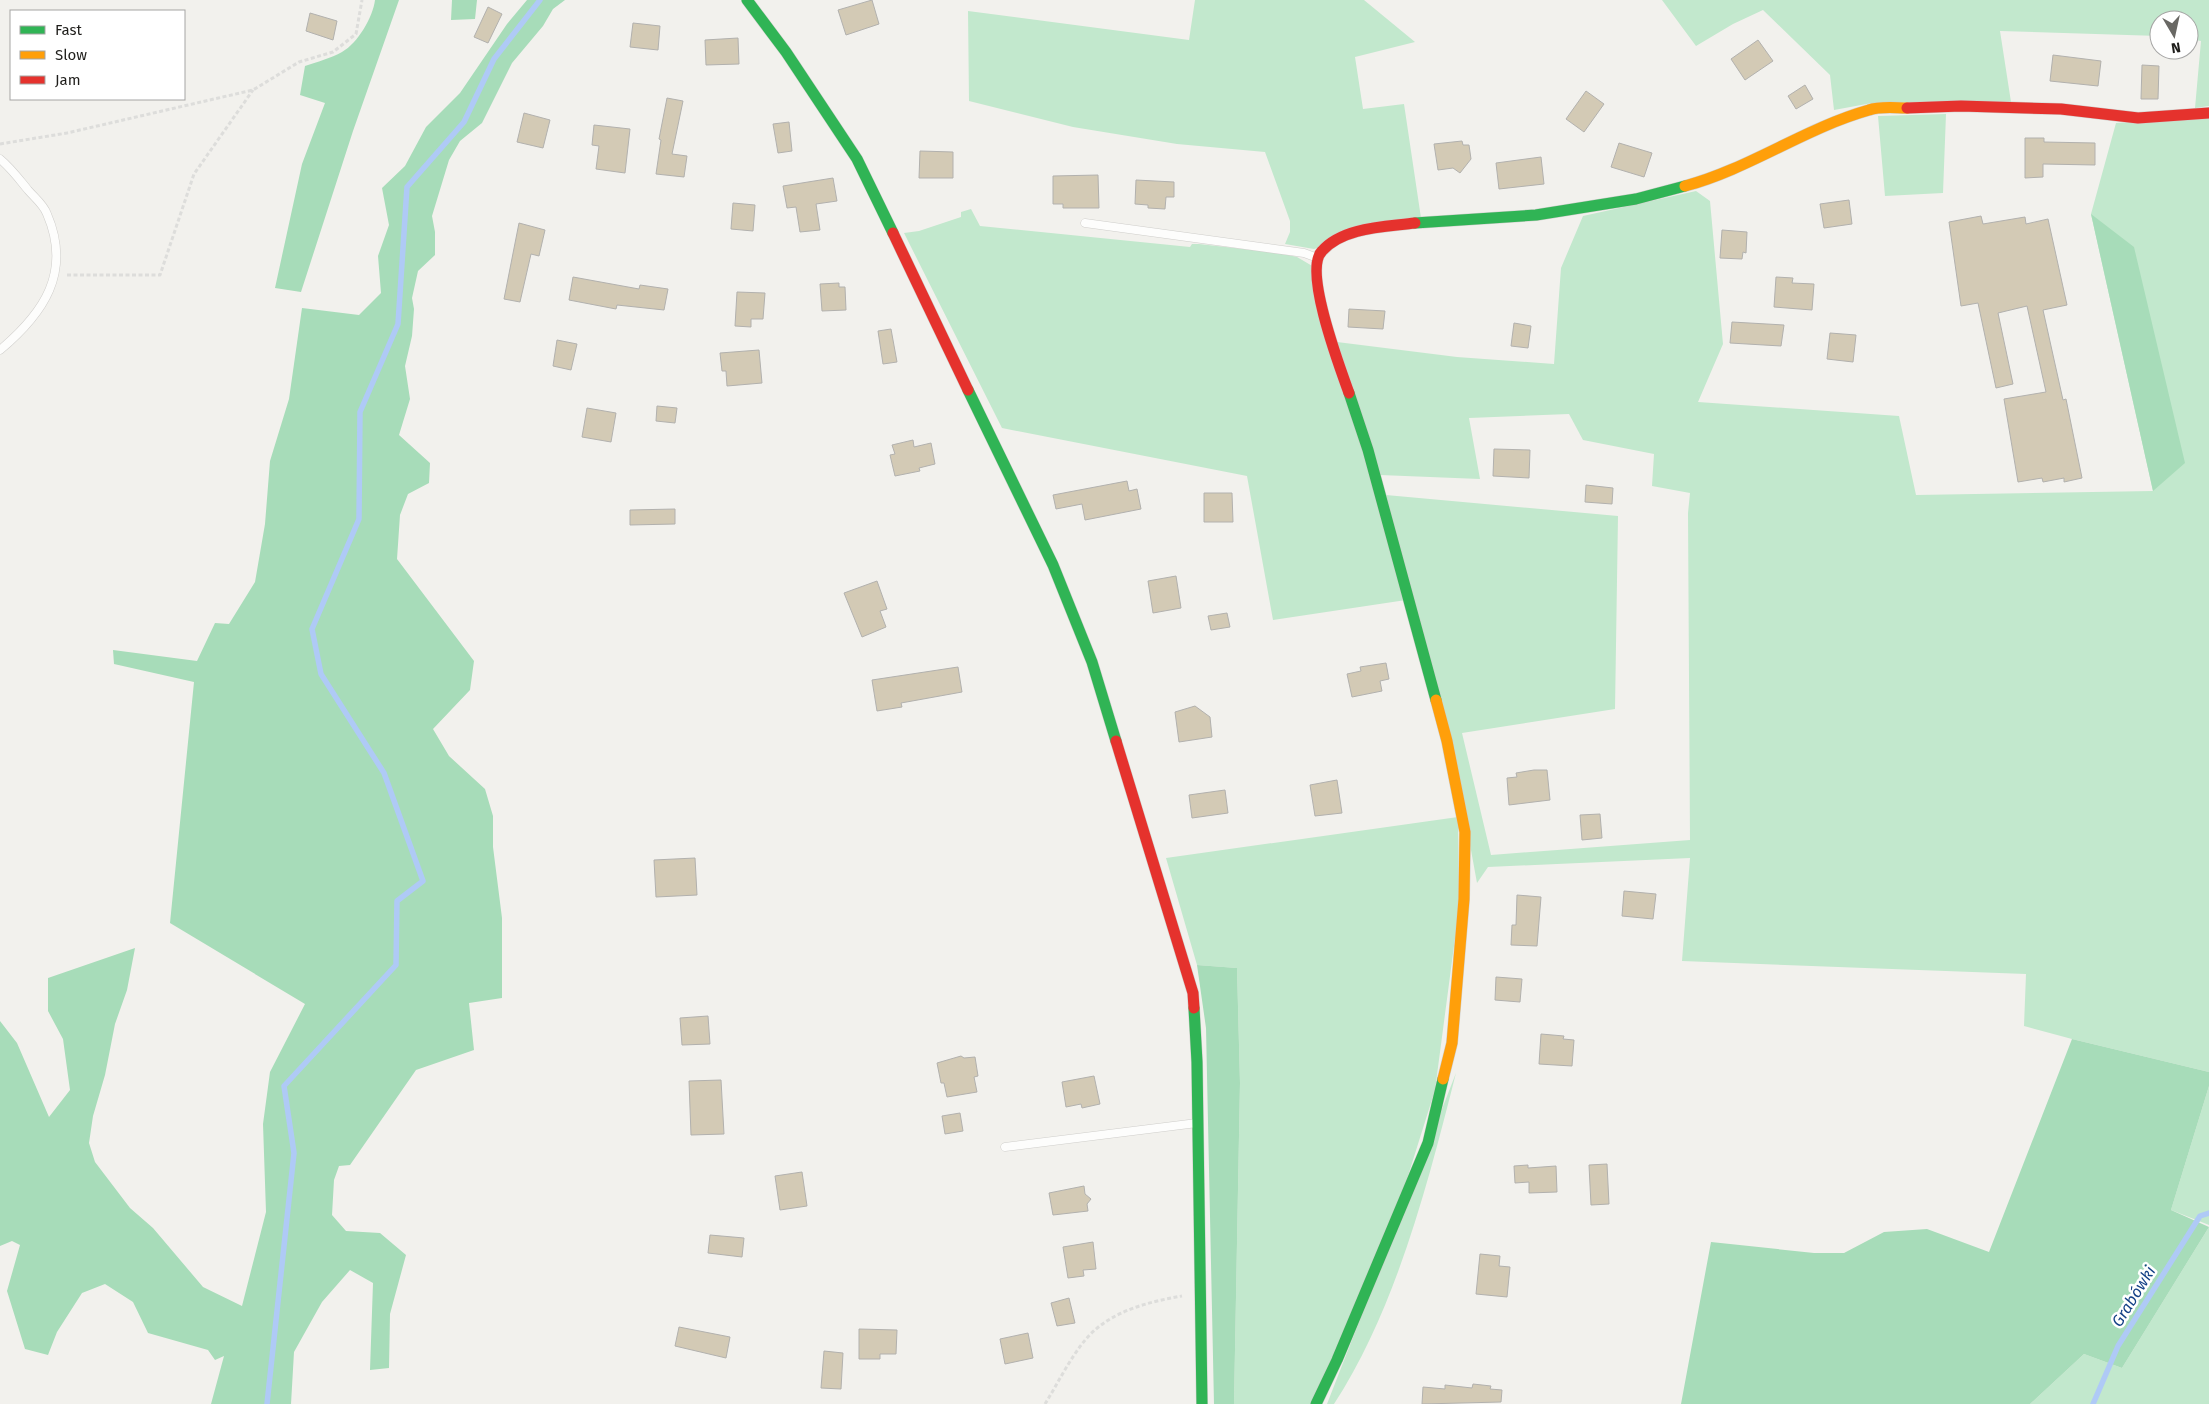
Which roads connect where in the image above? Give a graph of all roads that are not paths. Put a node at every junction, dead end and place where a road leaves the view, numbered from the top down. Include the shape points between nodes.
1 (747, 0) edge
2 (2209, 113) edge
3 (0, 159) edge
4 (1084, 223) dead end
5 (1317, 258) junction
6 (0, 350) edge
7 (1198, 1123) junction
8 (1005, 1147) dead end
9 (1202, 1404) edge
10 (1316, 1404) edge

1 - 7 street via 857,159 1053,565 1083,635 1193,993
2 - 5 street via 2138,118 2061,109 1961,106 1870,109 1704,181 1636,199 1536,216 1432,221 1349,233 1327,245
3 - 6 lane via 47,212 58,252 56,276 44,300 16,337
4 - 5 lane via 1304,253
5 - 10 street via 1317,289 1368,450 1410,600 1447,741 1465,832 1464,899 1452,1043 1428,1143
7 - 8 lane
7 - 9 street

